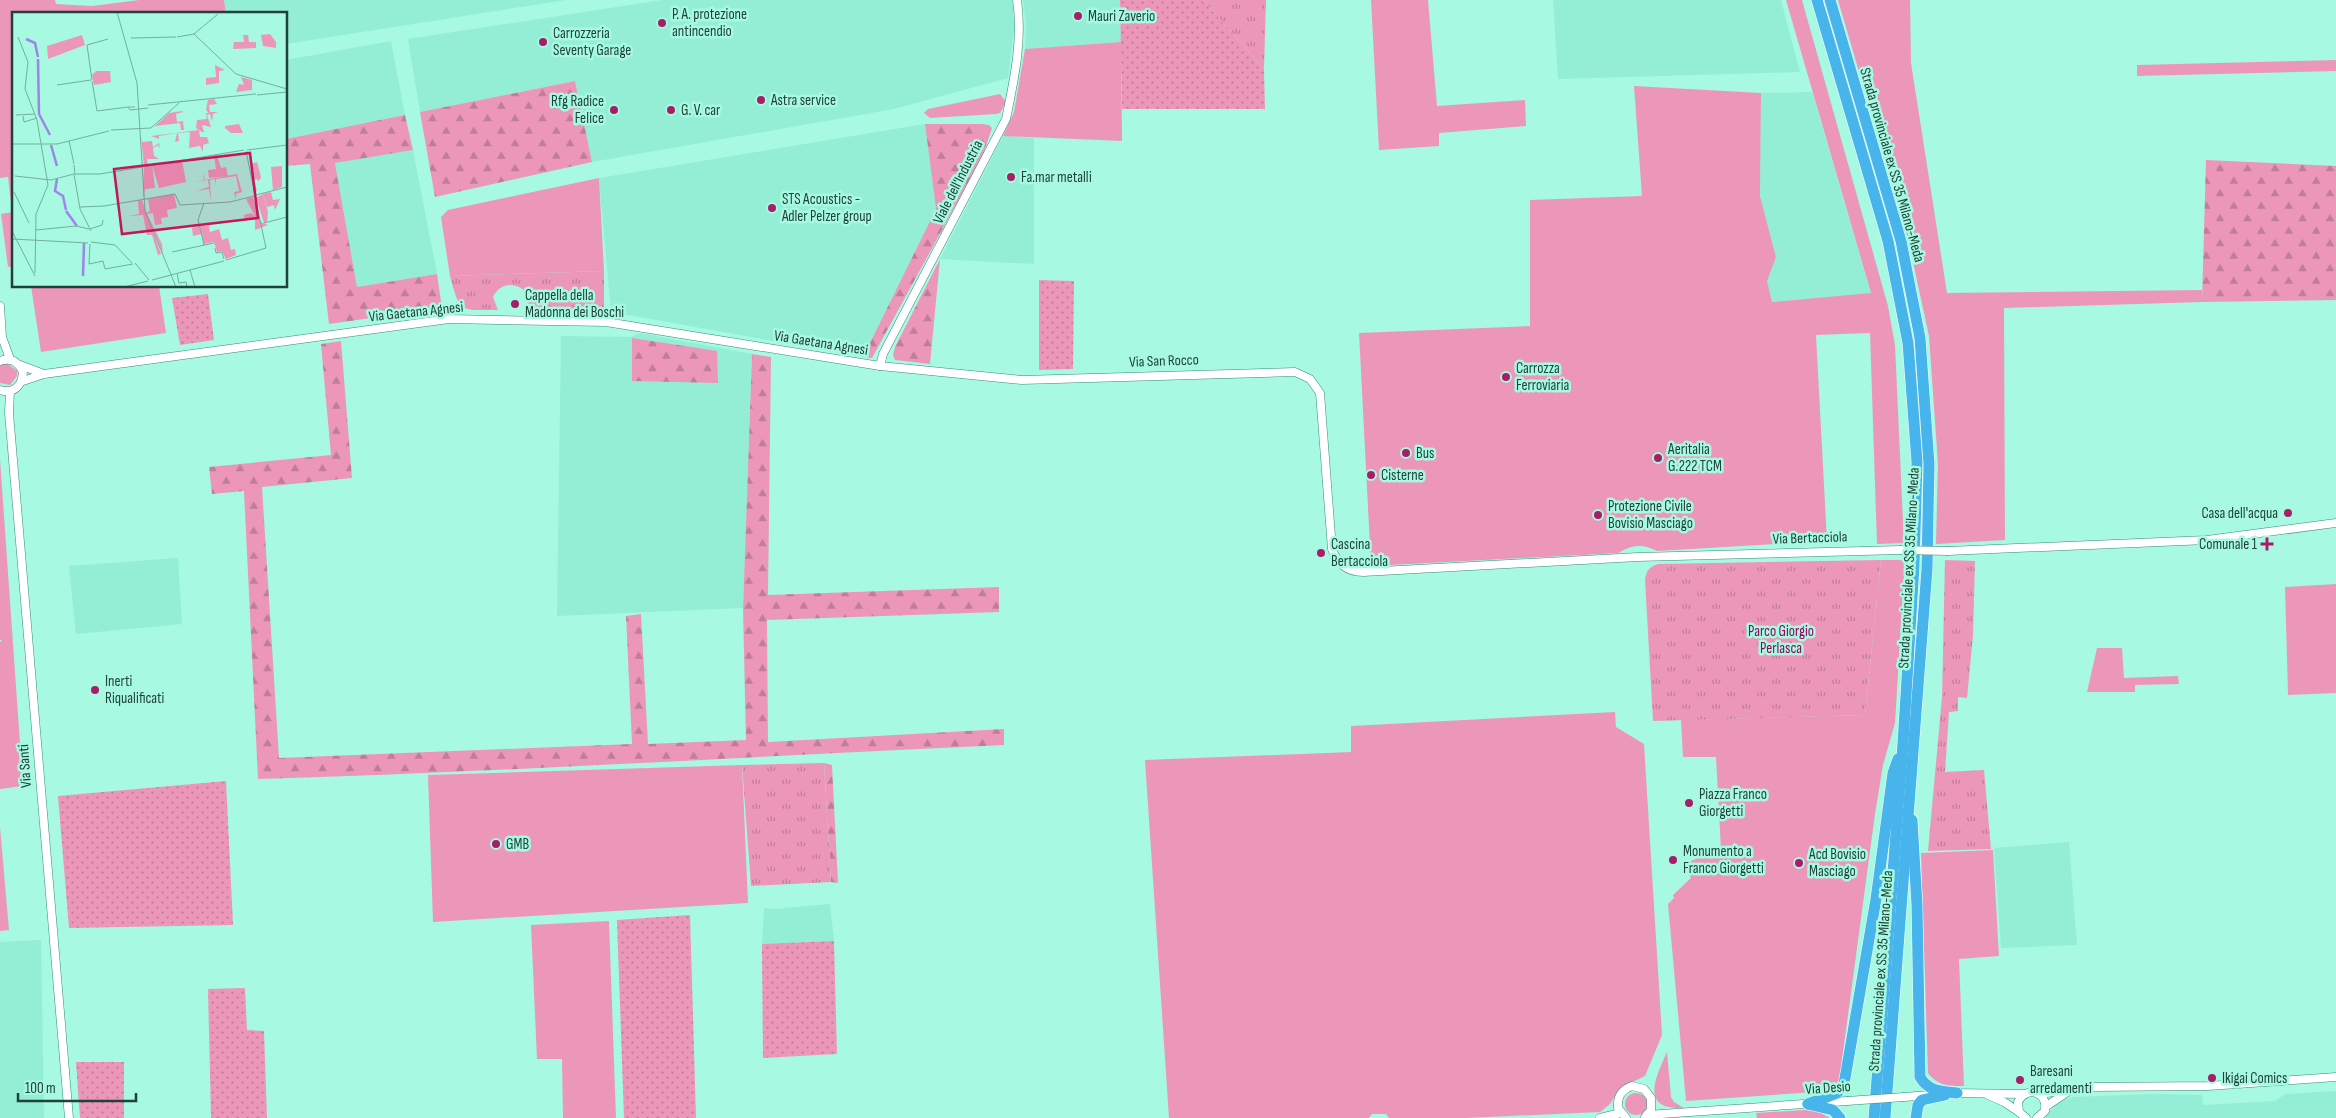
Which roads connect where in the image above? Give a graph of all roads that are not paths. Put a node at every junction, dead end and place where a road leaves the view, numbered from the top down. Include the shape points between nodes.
1 (1017, 0) edge
2 (1817, 0) edge
3 (1830, 0) edge
4 (0, 306) edge
5 (2, 337) junction
6 (0, 347) edge
7 (10, 359) junction
8 (0, 361) edge
9 (20, 365) junction
10 (880, 366) junction
11 (44, 374) junction
12 (23, 381) junction
13 (4, 391) edge
14 (1330, 512) joint
15 (2336, 523) edge
16 (1903, 743) junction
17 (1909, 804) junction
18 (2336, 1077) edge
19 (2070, 1090) junction
20 (1956, 1093) junction
21 (2023, 1094) junction
22 (2039, 1094) junction
23 (1986, 1095) junction
24 (1618, 1103) junction
25 (1652, 1104) junction
26 (1808, 1104) junction
27 (2045, 1107) junction
28 (2019, 1112) junction
29 (1673, 1113) junction
30 (1623, 1116) edge
31 (1646, 1116) edge
32 (69, 1118) edge
33 (1600, 1118) edge
34 (1840, 1118) edge
35 (1874, 1118) edge
36 (1885, 1118) edge
37 (1916, 1118) edge
38 (2026, 1118) edge
39 (2037, 1118) edge

1 - 10 street, Viale dell'Industria via 1021,24 1006,119 883,354
2 - 16 highway, Strada provinciale ex SS 35 Milano-Meda via 1888,241 1908,343 1917,462
3 - 17 highway, Strada provinciale ex SS 35 Milano-Meda via 1900,241 1920,338 1929,464 1927,559
4 - 5 street
5 - 6 street
5 - 7 street
7 - 8 street
7 - 9 street, Via Gaetana Agnesi
9 - 11 street, Via Gaetana Agnesi
9 - 12 street
10 - 11 street, Via Gaetana Agnesi via 606,322 449,319
10 - 14 street, Via San Rocco via 1022,380 1280,371 1304,374 1316,384 1321,396
11 - 12 street, Via Gaetana Agnesi
12 - 13 street, Via Gaetana Agnesi via 18,388
13 - 32 street, Via Santi via 9,413
14 - 15 street, Via Bertacciola, bridge via 1335,556 1346,568 1360,572 1638,557 1948,551 2207,540
16 - 26 highway via 1893,773 1876,899 1844,1084 1837,1093
16 - 35 highway, Strada provinciale ex SS 35 Milano-Meda
17 - 20 highway via 1914,827 1920,1077 1932,1090
17 - 36 highway, Strada provinciale ex SS 35 Milano-Meda
18 - 19 street via 2224,1086
19 - 22 street
19 - 27 street
20 - 23 street, Via Desio
20 - 26 street, Via Desio, bridge
20 - 37 highway via 1922,1100
21 - 22 street, Via Desio
21 - 23 street, Via Desio
21 - 28 street via 2018,1102
22 - 27 street
23 - 28 street, Via Desio
24 - 25 street via 1626,1088 1638,1086 1649,1093
24 - 30 street
24 - 33 street
25 - 29 street, Via Desio
25 - 31 street
26 - 29 street, Via Desio
26 - 34 highway via 1833,1110
27 - 39 street
28 - 38 street, Via Desio
29 - 31 street, Via Desio
30 - 33 street

